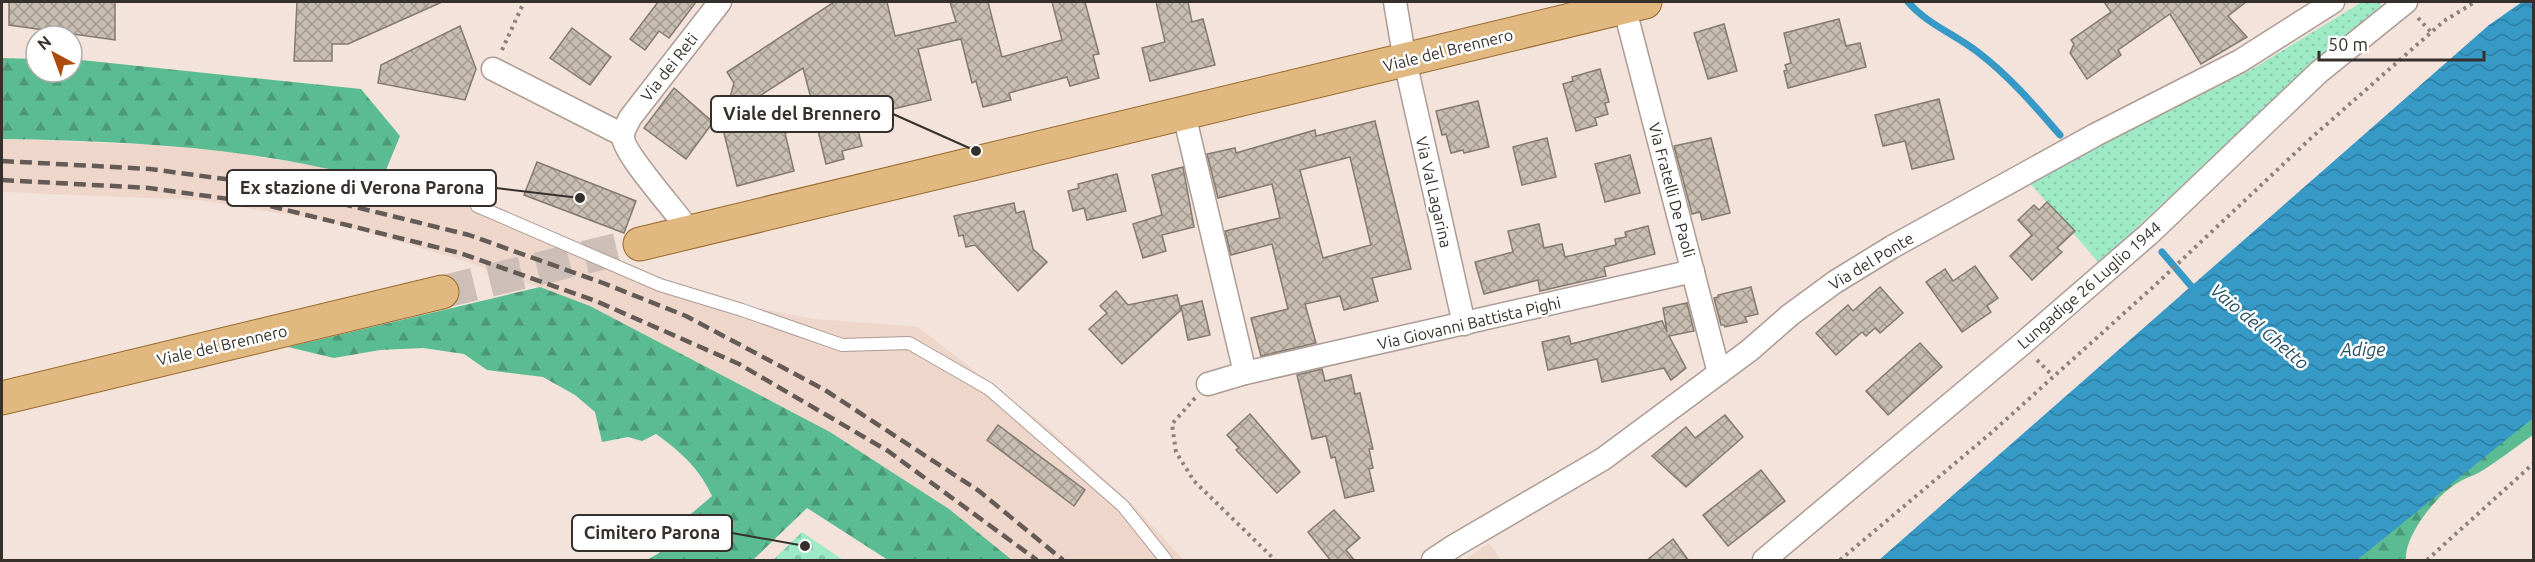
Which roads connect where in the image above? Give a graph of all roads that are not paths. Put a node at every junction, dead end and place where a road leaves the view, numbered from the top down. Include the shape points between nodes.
1 (720, 2) edge
2 (1395, 2) edge
3 (2333, 2) edge
4 (2406, 2) edge
5 (1635, 4) edge
6 (1405, 61) junction
7 (493, 69) road end
8 (1184, 114) junction
9 (622, 135) junction
10 (477, 206) dead end
11 (690, 232) junction
12 (640, 244) tunnel mouth
13 (1693, 271) junction
14 (442, 292) tunnel mouth
15 (1464, 324) junction
16 (1245, 373) junction
17 (1719, 373) junction
18 (1208, 384) road end
19 (2, 398) edge
20 (1166, 561) edge
21 (1433, 561) edge
22 (1764, 561) edge

1 - 9 street, Via dei Reti via 630,118
2 - 6 street, Via Val Lagarina
3 - 17 street, Via del Ponte via 2240,61 2095,135 1892,247 1835,282
4 - 22 street, Lungadige 26 Luglio 1944 via 2319,72 2148,234
5 - 6 main road, Viale del Brennero
5 - 13 street, Via Fratelli De Paoli
6 - 8 main road, Viale del Brennero
6 - 15 street, Via Val Lagarina
7 - 9 street
8 - 11 main road, Viale del Brennero
8 - 16 street
9 - 11 street via 628,152
10 - 20 lane via 660,285 842,345 909,343 989,389 1124,506
11 - 12 main road, Viale del Brennero
13 - 15 street, Via Giovanni Battista Pighi
13 - 17 street, Via Fratelli De Paoli
14 - 19 main road, Viale del Brennero
15 - 16 street, Via Giovanni Battista Pighi
16 - 18 street, Via Giovanni Battista Pighi
17 - 21 street, Via del Ponte via 1603,459

